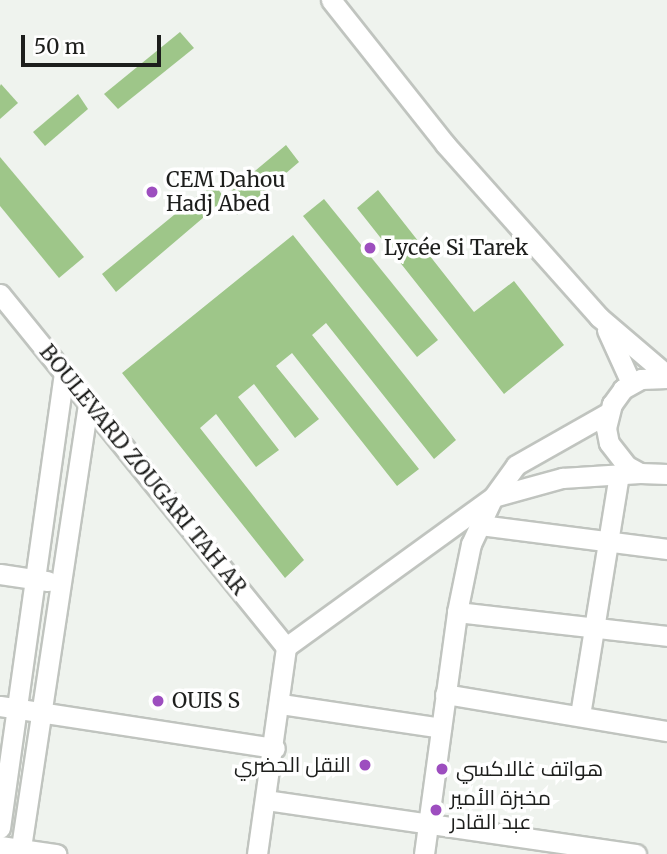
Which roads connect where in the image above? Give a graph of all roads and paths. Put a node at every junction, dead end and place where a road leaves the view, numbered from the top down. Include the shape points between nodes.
1 (331, 0) edge
2 (0, 294) edge
3 (599, 317) junction
4 (64, 373) junction
5 (667, 376) edge
6 (631, 383) junction
7 (88, 403) junction
8 (608, 413) junction
9 (640, 473) junction
10 (667, 474) edge
11 (619, 475) junction
12 (493, 497) junction
13 (480, 525) junction
14 (608, 540) junction
15 (667, 549) edge
16 (0, 574) edge
17 (35, 579) junction
18 (60, 583) junction
19 (457, 612) junction
20 (594, 625) junction
21 (667, 636) edge
22 (286, 647) junction
23 (445, 694) junction
24 (281, 704) junction
25 (8, 708) edge
26 (40, 713) junction
27 (580, 715) junction
28 (441, 728) junction
29 (667, 731) edge
30 (275, 748) junction
31 (266, 800) junction
32 (428, 824) junction
33 (0, 828) edge
34 (0, 846) edge
35 (21, 851) edge
36 (56, 854) edge
37 (257, 854) edge
38 (424, 854) edge
39 (636, 854) edge

1 - 3 street via 445,144
2 - 4 street, BOULEVARD ZOUGARI TAH AR
3 - 5 street
3 - 6 street
4 - 7 street, BOULEVARD ZOUGARI TAH AR
4 - 17 street
5 - 6 street
6 - 8 street
7 - 18 street
7 - 22 street, BOULEVARD ZOUGARI TAH AR
8 - 9 street via 609,443 627,466
8 - 12 street via 531,452
9 - 10 street
9 - 11 street
11 - 12 street via 562,478
11 - 14 street
12 - 13 street
12 - 22 street
13 - 14 street
13 - 19 street
14 - 15 street
14 - 20 street
16 - 17 street
17 - 18 street
17 - 25 street
18 - 26 street
19 - 20 street
19 - 23 street
20 - 21 street
20 - 27 street
22 - 24 street
23 - 27 street
23 - 28 street
24 - 28 street
24 - 30 street
25 - 26 street
25 - 33 street
26 - 30 street
26 - 35 street
27 - 29 street
28 - 32 street
30 - 31 street
31 - 32 street
31 - 37 street
32 - 38 street
32 - 39 street
34 - 35 street
35 - 36 street

